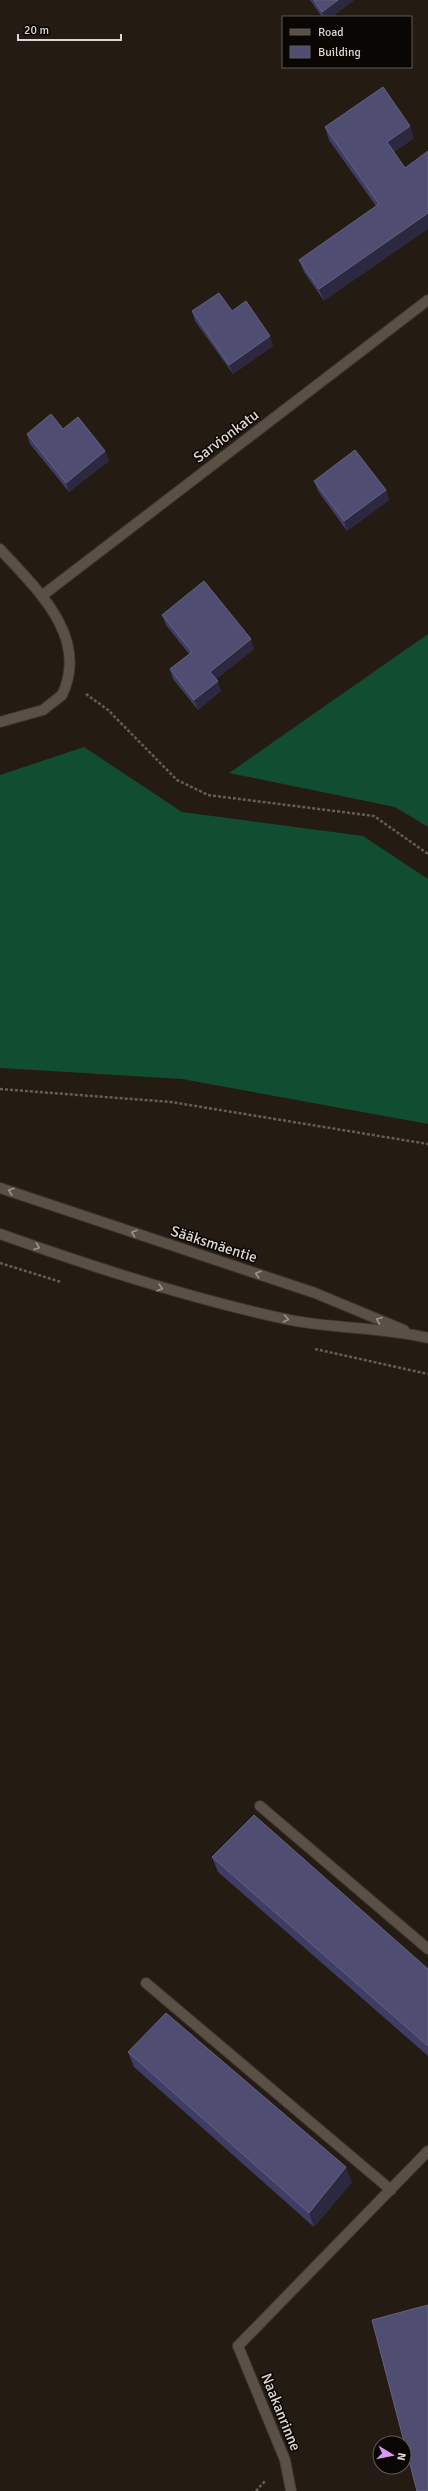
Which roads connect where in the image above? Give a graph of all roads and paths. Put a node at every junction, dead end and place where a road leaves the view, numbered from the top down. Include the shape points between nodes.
1 (428, 300) edge
2 (0, 549) edge
3 (42, 595) junction
4 (69, 681) junction
5 (0, 722) edge
6 (428, 854) edge
7 (0, 1089) edge
8 (428, 1144) edge
9 (0, 1188) edge
10 (0, 1234) edge
11 (415, 1335) junction
12 (428, 1338) edge
13 (260, 1806) dead end
14 (428, 1949) edge
15 (146, 1983) dead end
16 (428, 2151) edge
17 (391, 2190) junction
18 (291, 2491) edge

1 - 3 main road, Sarvionkatu
2 - 3 main road
3 - 4 main road via 63,628 71,654
4 - 5 main road via 62,695 43,710
4 - 6 path via 108,710 177,780 208,795 374,816
7 - 8 path via 171,1102
11 -> 9 main road, Sääksmäentie via 315,1293
10 -> 11 main road, Sääksmäentie via 93,1268 191,1297 292,1320
11 - 12 main road, Sääksmäentie
13 - 14 main road
15 - 17 main road
16 - 17 main road
17 - 18 main road, Naakanrinne via 238,2346 285,2460

